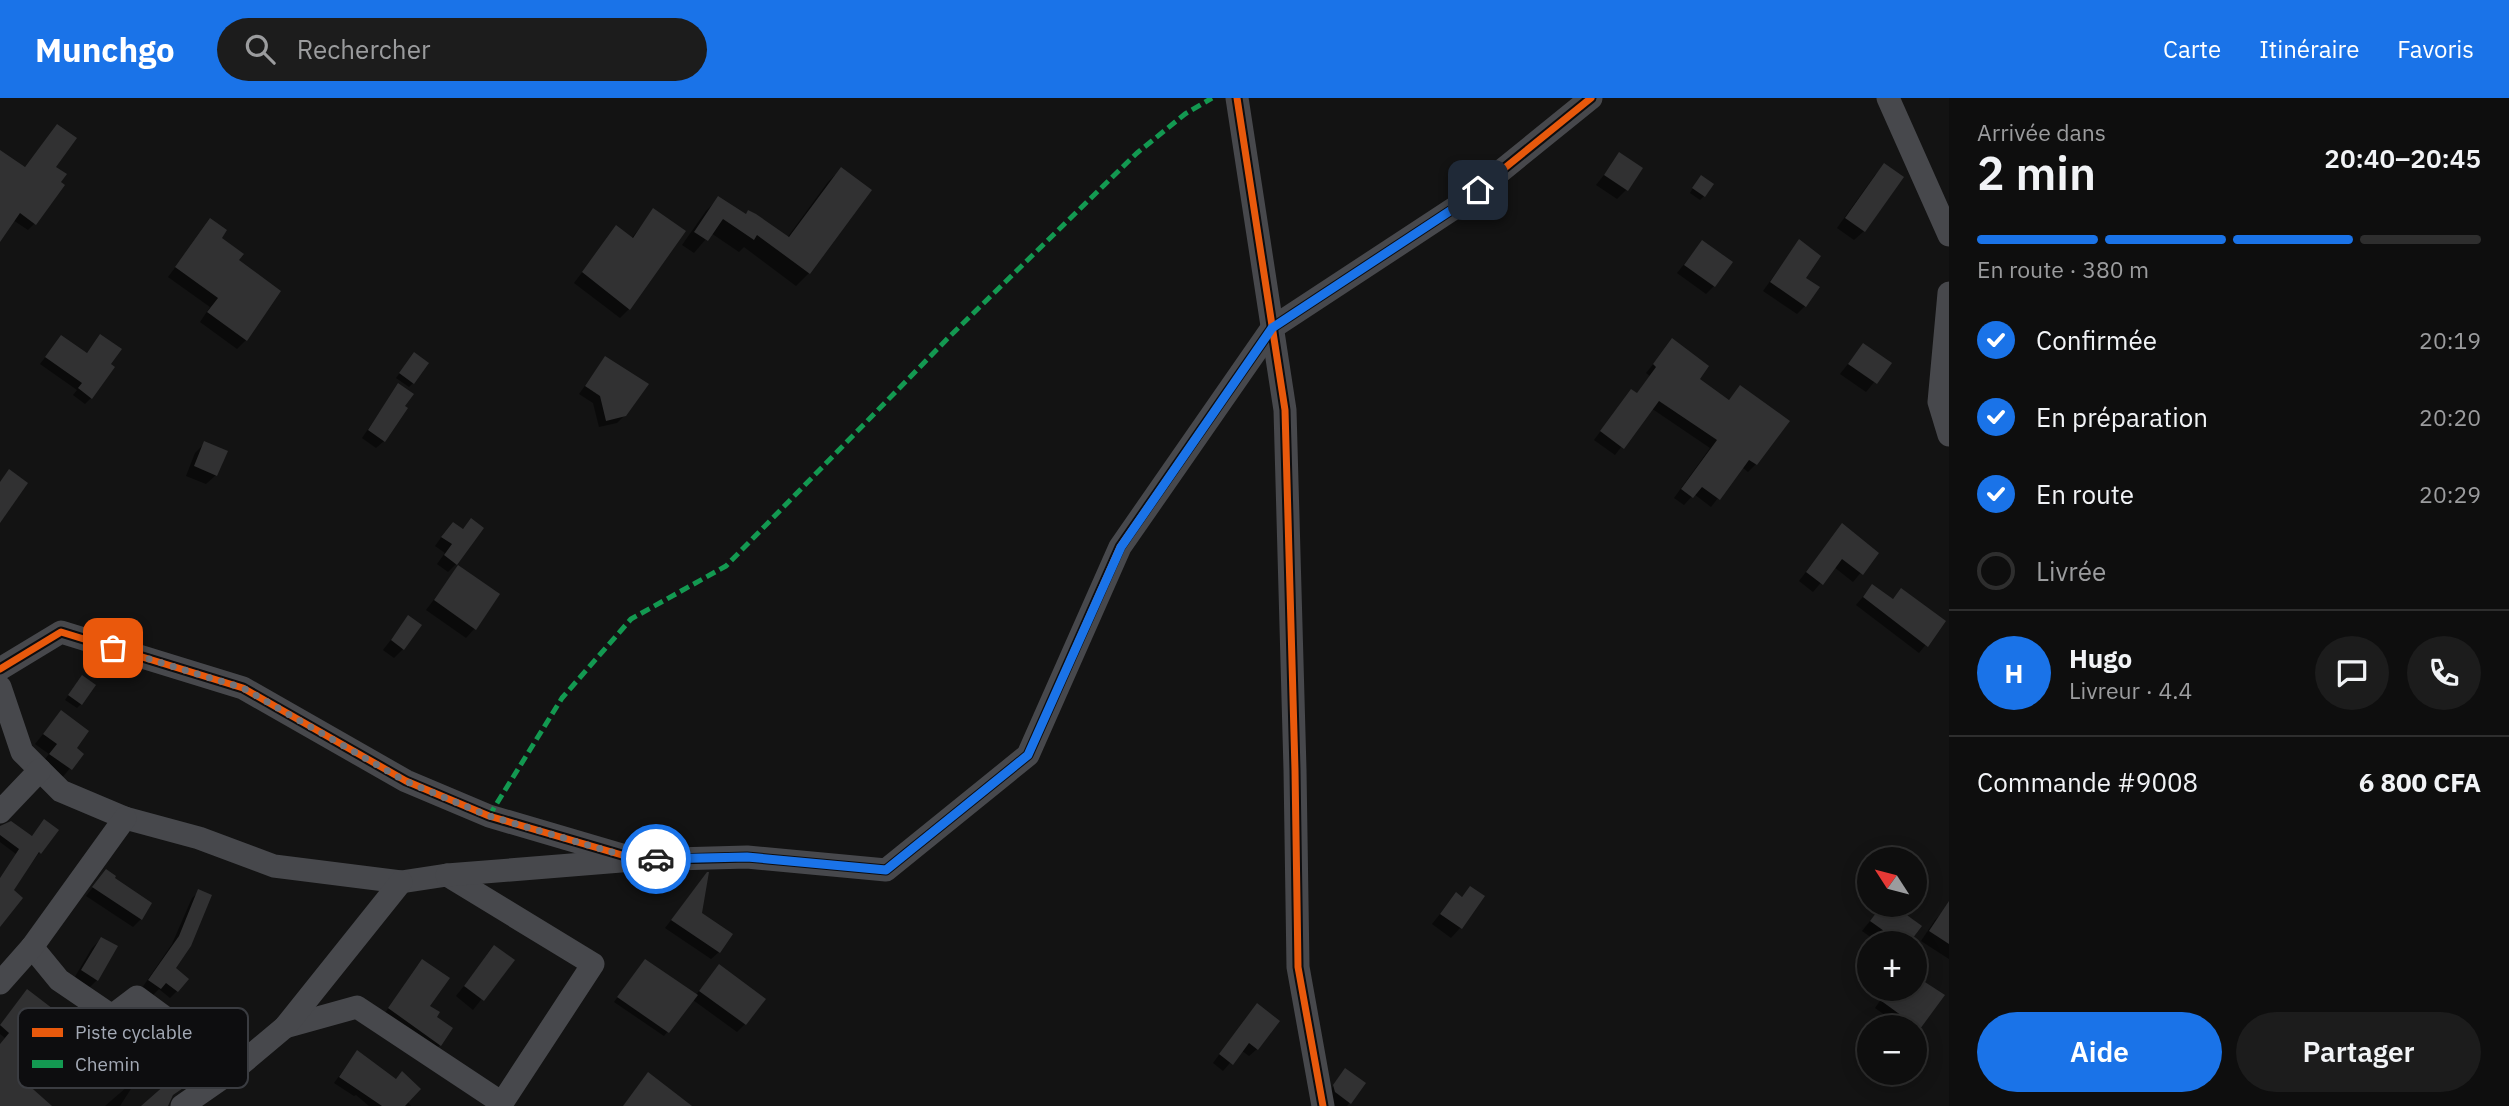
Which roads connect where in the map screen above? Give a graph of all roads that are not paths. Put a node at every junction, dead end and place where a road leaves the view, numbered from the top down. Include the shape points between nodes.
1 (1237, 98) edge
2 (1591, 98) edge
3 (1888, 98) edge
4 (1949, 235) edge
5 (1949, 293) edge
6 (1272, 328) junction
7 (1949, 435) edge
8 (0, 668) edge
9 (0, 687) edge
10 (40, 770) junction
11 (0, 812) edge
12 (125, 818) junction
13 (639, 860) junction
14 (447, 875) junction
15 (401, 882) junction
16 (32, 947) junction
17 (0, 983) edge
18 (100, 1008) edge
19 (123, 1008) edge
20 (152, 1008) edge
21 (285, 1027) junction
22 (248, 1058) edge
23 (208, 1088) edge
24 (182, 1106) edge
25 (1323, 1106) edge

1 - 6 street
2 - 6 street via 1459,205
3 - 4 street
5 - 7 street via 1938,402
6 - 13 street via 1121,547 1028,755 886,870 747,857
6 - 25 street via 1285,411 1298,967
8 - 13 street via 61,632 243,688 405,781 489,816
9 - 10 street via 22,752
10 - 11 street
10 - 12 street via 61,791
12 - 15 street via 199,838 274,866
12 - 16 street
13 - 14 street
14 - 15 street
14 - 21 street via 593,964 502,1103 356,1007
15 - 21 street
16 - 17 street
16 - 18 street via 59,980
19 - 20 street via 137,997
21 - 22 street
23 - 24 street

